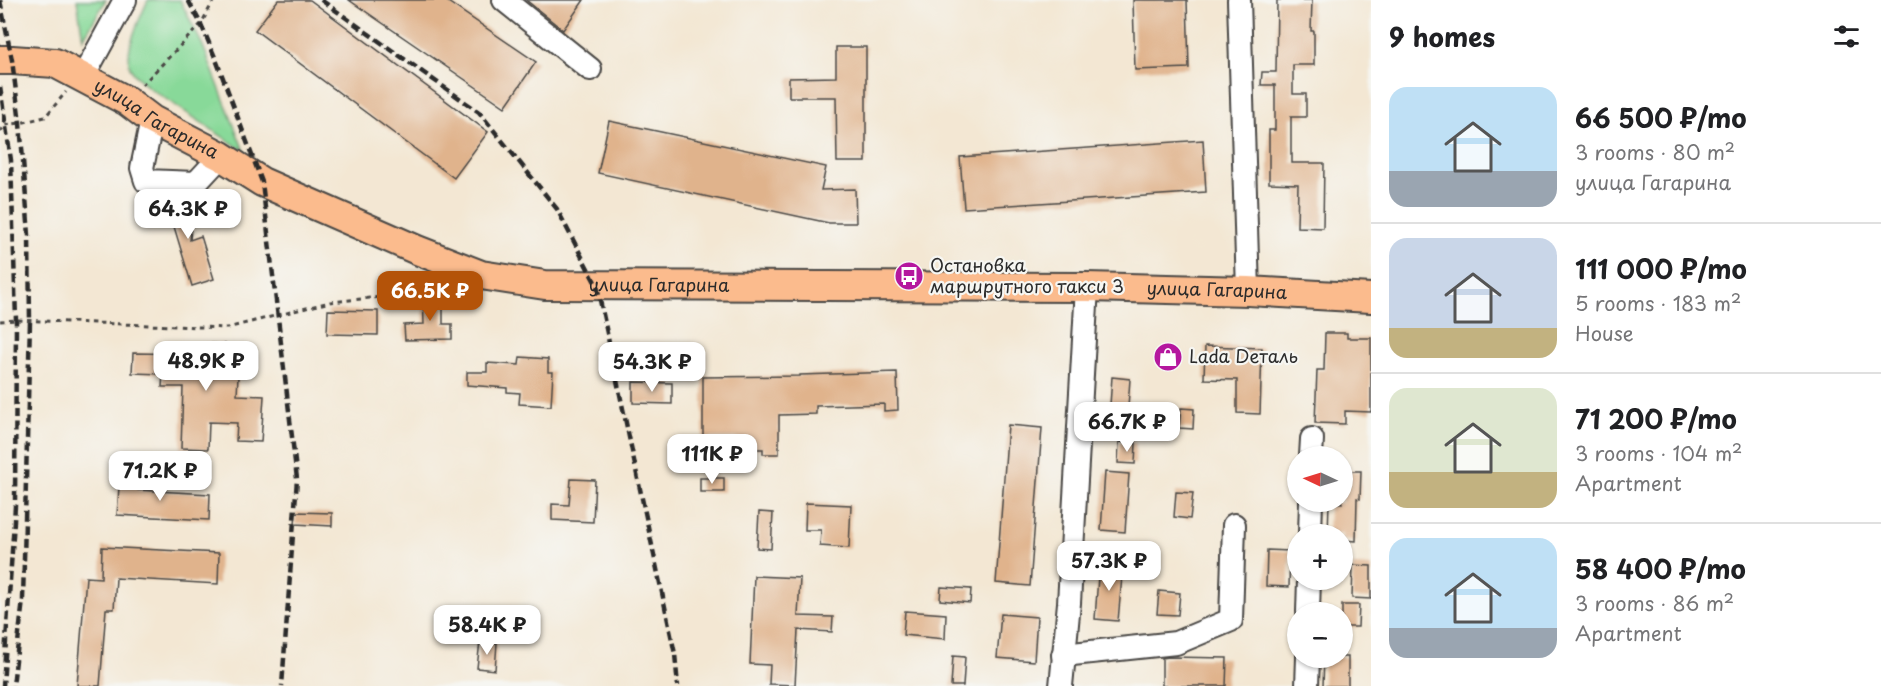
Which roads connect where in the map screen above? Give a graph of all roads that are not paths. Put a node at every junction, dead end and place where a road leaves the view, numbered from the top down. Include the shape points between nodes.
1 (125, 0) edge
2 (504, 0) edge
3 (1239, 0) edge
4 (0, 60) edge
5 (590, 69) dead end
6 (83, 77) junction
7 (152, 120) junction
8 (221, 156) junction
9 (1087, 287) junction
10 (1248, 291) junction
11 (1371, 298) edge
12 (1234, 525) dead end
13 (1063, 655) junction
14 (1308, 668) edge
15 (1061, 686) edge
16 (1307, 686) edge

1 - 6 street
2 - 5 street
3 - 10 street
4 - 6 main road, улица Гагарина via 55,63
6 - 7 main road, улица Гагарина
7 - 8 main road, улица Гагарина
7 - 8 street via 142,168 146,182 196,183
8 - 9 main road, улица Гагарина via 262,182 417,250 481,275 545,285
9 - 10 main road, улица Гагарина
9 - 13 street
10 - 11 main road, улица Гагарина
12 - 13 street via 1231,620 1176,643
13 - 15 street
14 - 16 street

